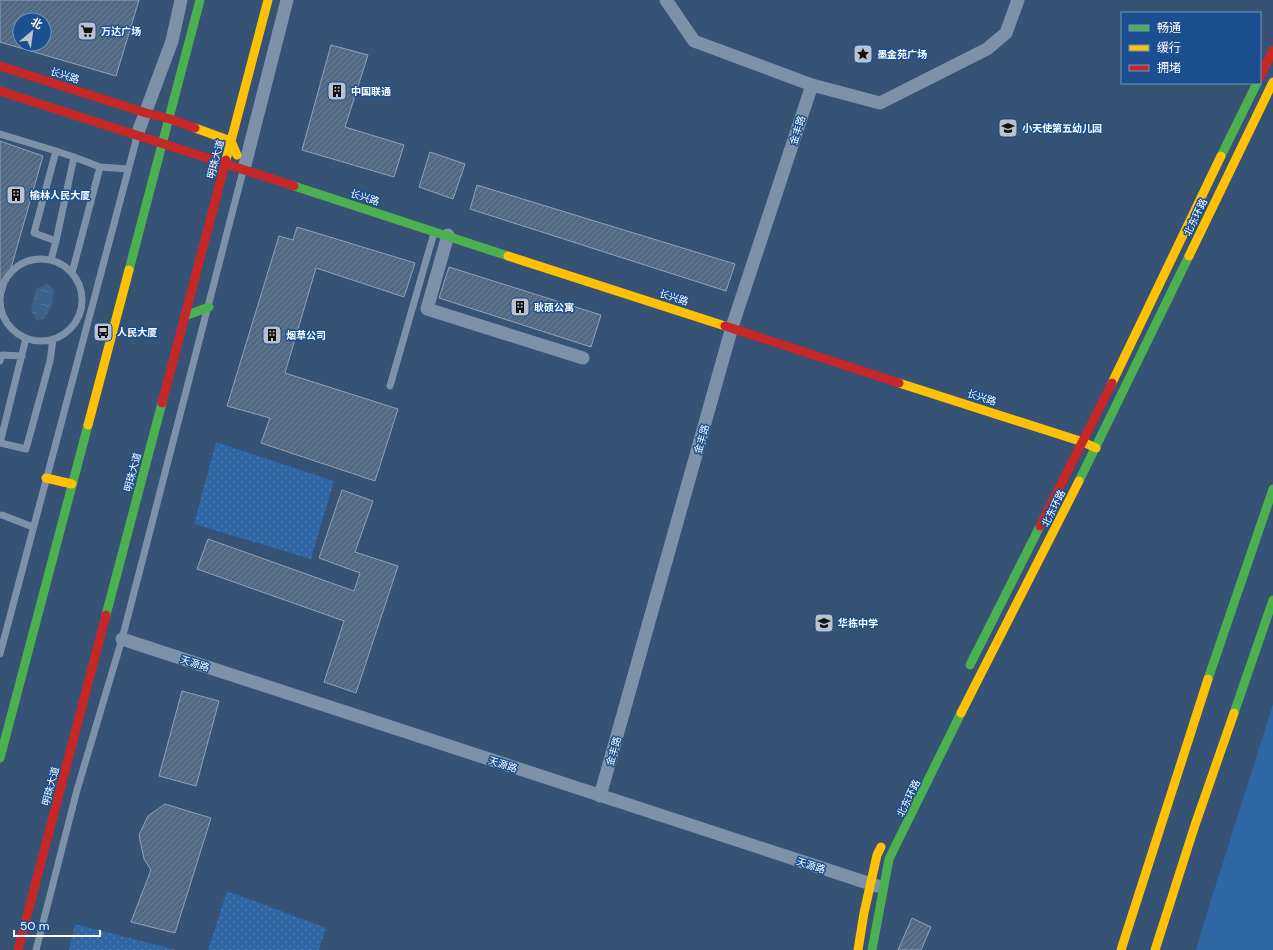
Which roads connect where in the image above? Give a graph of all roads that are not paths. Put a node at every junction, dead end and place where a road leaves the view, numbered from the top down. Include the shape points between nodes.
1 (181, 0) edge
2 (200, 0) edge
3 (268, 0) edge
4 (287, 0) edge
5 (666, 0) edge
6 (1018, 0) edge
7 (1273, 50) edge
8 (0, 66) edge
9 (1261, 75) edge
10 (1273, 82) edge
11 (1257, 84) edge
12 (812, 85) junction
13 (0, 91) edge
14 (146, 113) junction
15 (170, 119) junction
16 (0, 134) edge
17 (137, 135) junction
18 (231, 141) junction
19 (162, 143) junction
20 (56, 151) junction
21 (74, 158) junction
22 (225, 163) junction
23 (100, 167) junction
24 (128, 169) junction
25 (244, 169) junction
26 (435, 231) junction
27 (448, 235) junction
28 (56, 241) junction
29 (51, 260) junction
30 (72, 273) junction
31 (208, 307) junction
32 (185, 316) junction
33 (732, 327) junction
34 (26, 338) junction
35 (53, 339) junction
36 (22, 356) junction
37 (583, 358) dead end
38 (0, 361) edge
39 (390, 386) dead end
40 (1083, 442) junction
41 (0, 443) edge
42 (1096, 448) junction
43 (46, 478) junction
44 (72, 484) junction
45 (1273, 490) edge
46 (2, 515) dead end
47 (33, 527) junction
48 (1273, 600) edge
49 (122, 639) junction
50 (0, 654) edge
51 (966, 674) dead end
52 (0, 758) edge
53 (61, 788) junction
54 (77, 790) junction
55 (600, 796) junction
56 (884, 841) dead end
57 (871, 884) junction
58 (884, 888) junction
59 (18, 950) edge
60 (36, 950) edge
61 (858, 950) edge
62 (872, 950) edge
63 (1121, 950) edge
64 (1154, 950) edge

1 - 14 street via 172,41
2 - 15 main road
3 - 18 main road, 明珠大道
4 - 25 street
5 - 12 street via 694,41
6 - 12 street via 1006,33 986,49 880,103
7 - 9 main road
8 - 14 main road, 长兴路
10 - 42 main road, 北东环路
11 - 40 main road, 北东环路
12 - 33 street, 金丰路
13 - 17 main road, 长兴路
14 - 15 main road, 长兴路
14 - 17 street
15 - 18 main road, 长兴路
15 - 19 main road
16 - 20 lane
17 - 19 main road, 长兴路
17 - 24 lane
18 - 22 main road, 明珠大道
18 - 25 main road
19 - 22 main road, 长兴路
19 - 44 main road
20 - 21 lane
20 - 28 lane via 34,234
21 - 23 lane
21 - 28 lane
22 - 25 main road, 长兴路
22 - 32 main road, 明珠大道
23 - 24 lane
23 - 30 lane
24 - 43 lane
25 - 26 main road, 长兴路
25 - 31 lane
26 - 27 main road, 长兴路
26 - 39 lane
27 - 33 main road, 长兴路
27 - 37 street via 433,304 427,309
28 - 29 lane
29 - 30 lane via 62,264
29 - 34 lane via 36,259 23,263 12,270 4,281 0,294 1,308 14,331
30 - 35 lane via 79,284 81,311 75,323 65,333
31 - 32 main road
31 - 49 lane
32 - 53 main road, 明珠大道
33 - 40 main road, 长兴路
33 - 55 street, 金丰路
34 - 35 lane via 40,341
34 - 36 lane
35 - 41 lane via 50,361 26,449
36 - 38 lane via 2,355
36 - 41 lane
40 - 42 main road, 长兴路
40 - 51 main road, 北东环路
42 - 58 main road, 北东环路 via 889,859
43 - 44 main road
43 - 47 lane
44 - 52 main road
45 - 63 main road via 1220,643
46 - 47 lane
47 - 50 lane
48 - 64 main road via 1194,825
49 - 54 lane
49 - 55 street, 天源路
53 - 54 main road
53 - 59 main road, 明珠大道
54 - 60 lane
55 - 57 street, 天源路
56 - 57 main road via 877,855
57 - 58 street, 天源路
57 - 61 main road
58 - 62 main road, 北东环路

